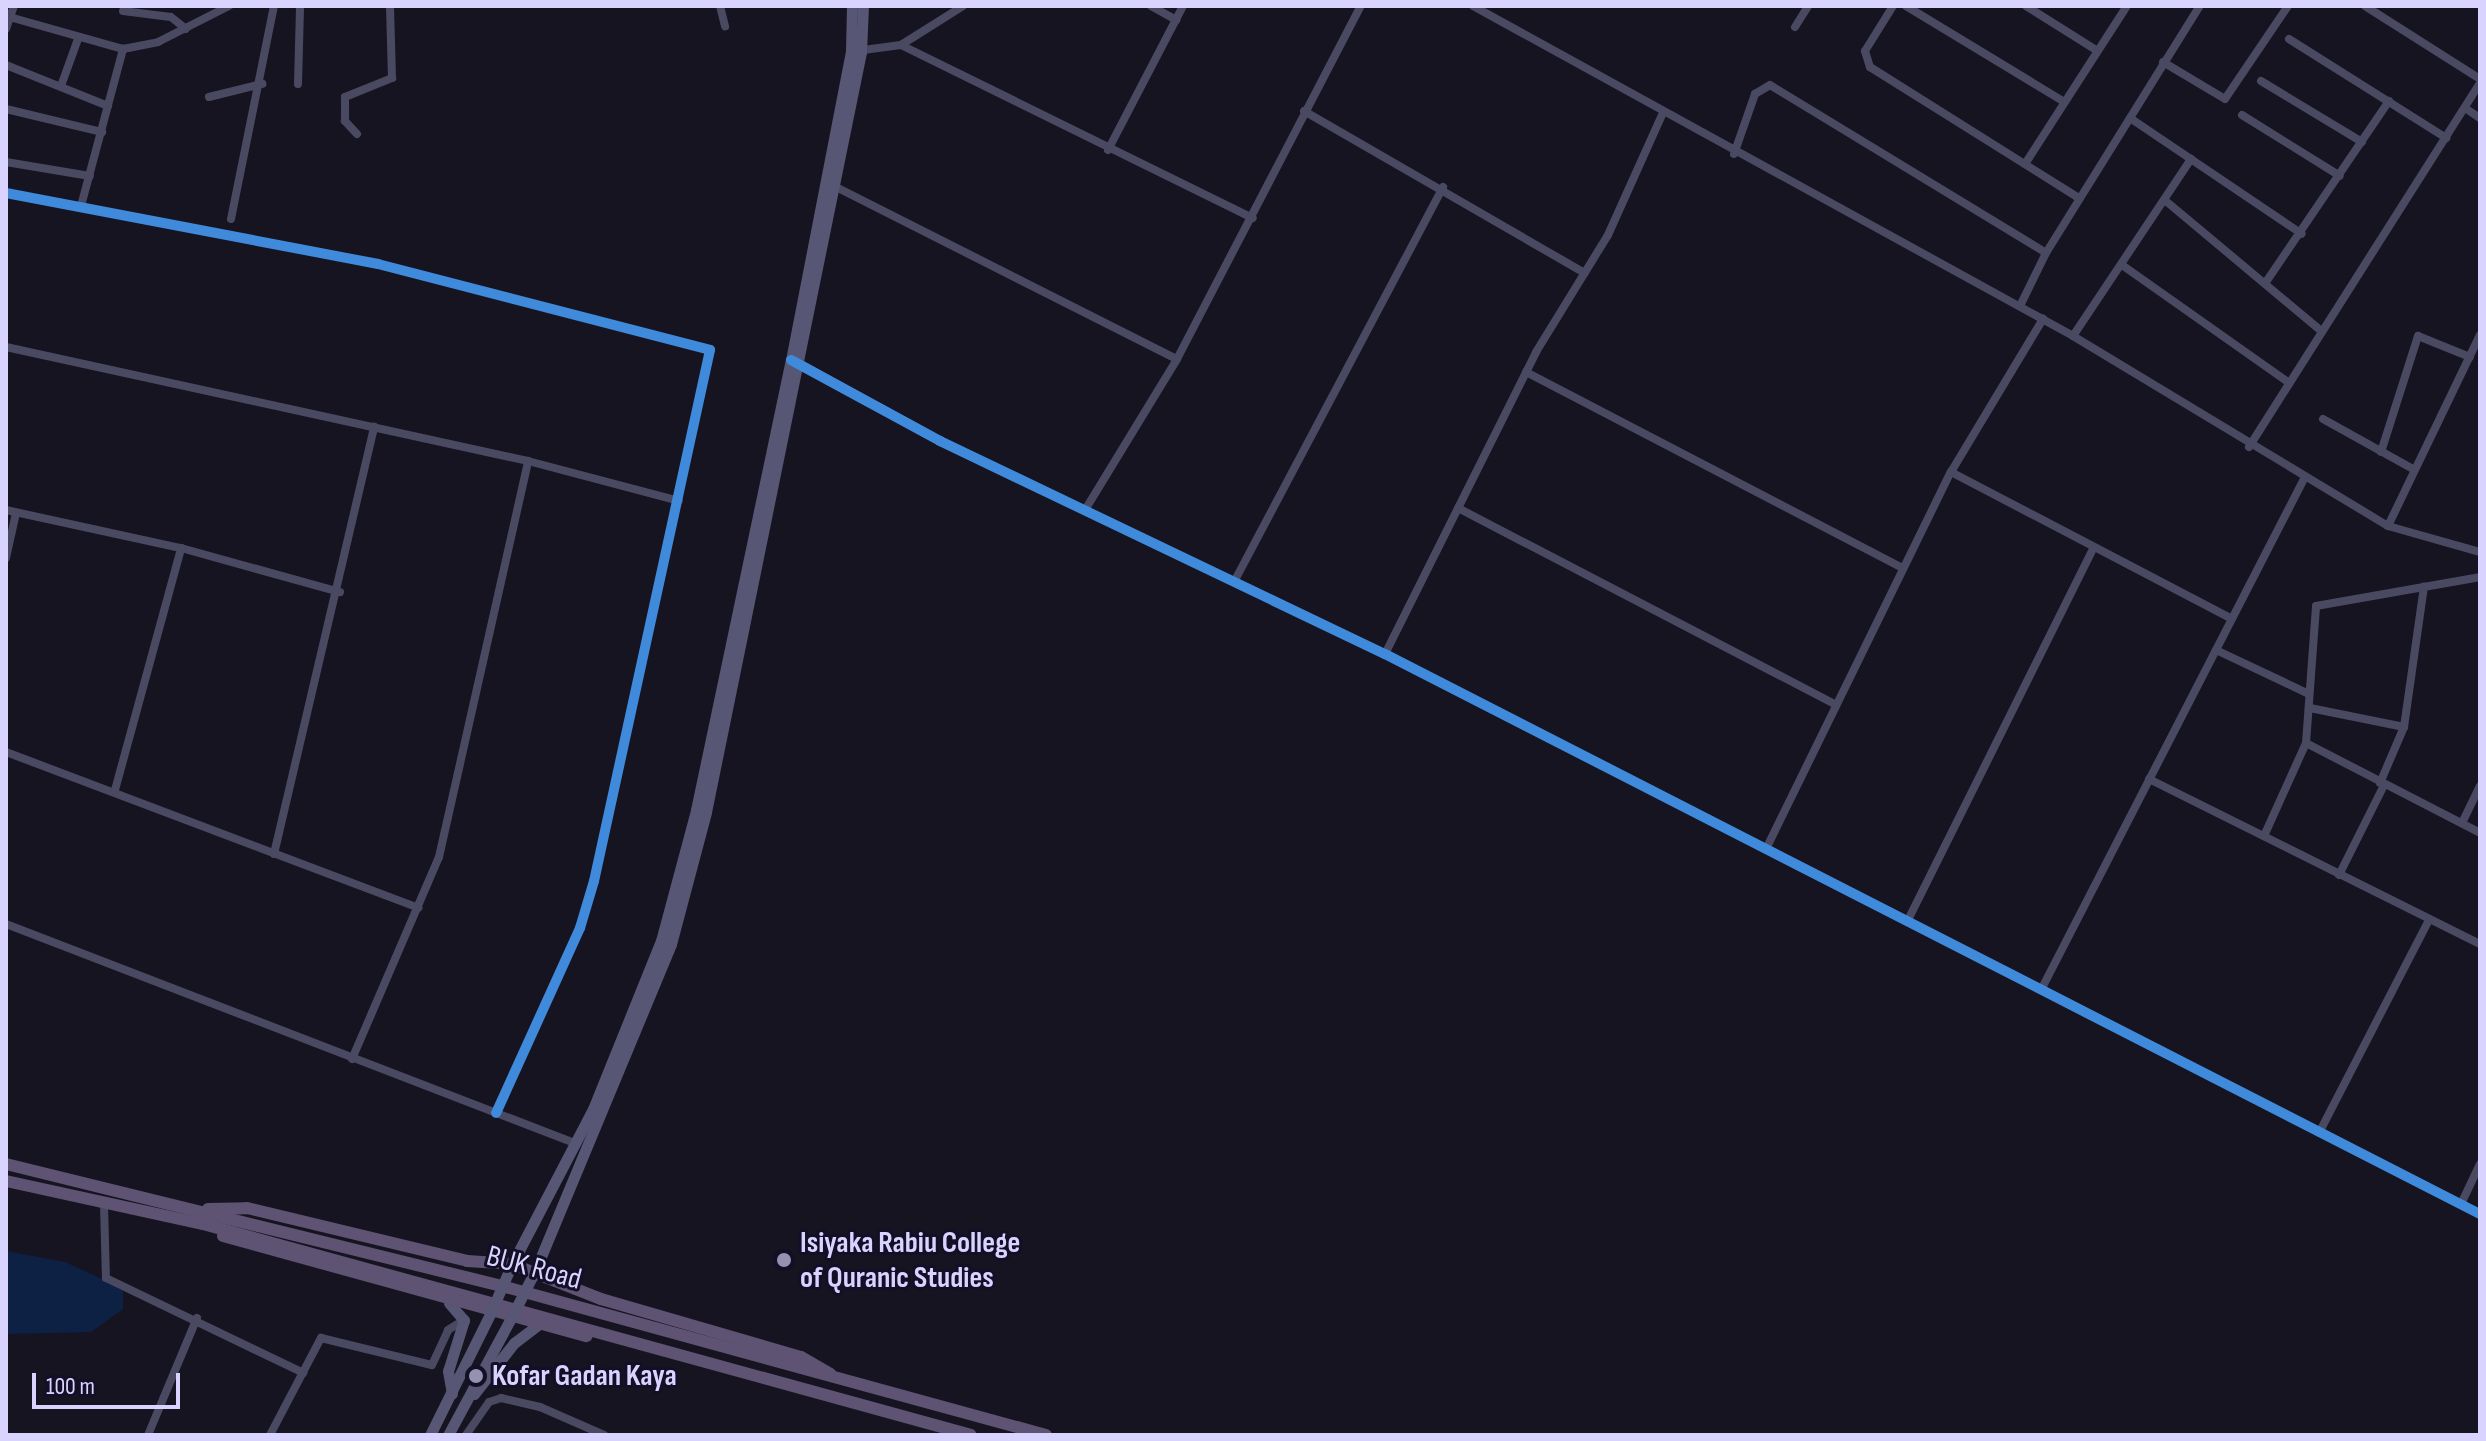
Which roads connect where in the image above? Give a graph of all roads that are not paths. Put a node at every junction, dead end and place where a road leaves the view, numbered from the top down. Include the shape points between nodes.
1 (14, 6) edge
2 (274, 6) edge
3 (300, 6) edge
4 (390, 6) edge
5 (720, 6) edge
6 (852, 6) edge
7 (863, 6) edge
8 (963, 6) edge
9 (1151, 6) edge
10 (1183, 6) edge
11 (1361, 6) edge
12 (1473, 6) edge
13 (1808, 6) edge
14 (1893, 6) edge
15 (1906, 6) edge
16 (2026, 6) edge
17 (2045, 6) edge
18 (2127, 6) edge
19 (2200, 6) edge
20 (2288, 6) edge
21 (2365, 6) edge
22 (223, 7) edge
23 (123, 11) dead end
24 (2039, 15) junction
25 (8, 16) edge
26 (1176, 20) junction
27 (725, 26) dead end
28 (1795, 27) dead end
29 (6, 29) edge
30 (186, 29) junction
31 (78, 39) junction
32 (2289, 39) dead end
33 (901, 45) junction
34 (123, 49) junction
35 (2096, 50) junction
36 (856, 51) junction
37 (2163, 62) junction
38 (6, 65) edge
39 (2261, 81) dead end
40 (2480, 81) edge
41 (262, 84) junction
42 (298, 84) dead end
43 (61, 86) junction
44 (209, 97) dead end
45 (2063, 101) junction
46 (2389, 101) junction
47 (108, 106) junction
48 (2465, 108) junction
49 (6, 109) edge
50 (1304, 111) junction
51 (1662, 115) junction
52 (2242, 115) dead end
53 (2130, 118) junction
54 (2480, 118) edge
55 (102, 132) junction
56 (357, 134) dead end
57 (2446, 138) junction
58 (2362, 142) junction
59 (1108, 150) junction
60 (1734, 154) junction
61 (2191, 159) junction
62 (6, 162) edge
63 (2025, 164) junction
64 (90, 176) junction
65 (2340, 176) junction
66 (834, 186) junction
67 (1443, 187) junction
68 (6, 193) edge
69 (2079, 198) junction
70 (2167, 202) junction
71 (81, 206) junction
72 (1253, 218) junction
73 (231, 219) dead end
74 (2302, 234) junction
75 (2046, 253) junction
76 (2122, 265) junction
77 (1585, 273) junction
78 (2266, 282) junction
79 (2020, 306) junction
80 (2043, 319) junction
81 (2320, 330) junction
82 (2480, 335) edge
83 (2073, 336) junction
84 (6, 347) edge
85 (2470, 357) junction
86 (1177, 359) junction
87 (796, 361) junction
88 (1526, 372) junction
89 (2289, 383) junction
90 (2323, 419) dead end
91 (374, 427) junction
92 (2249, 447) junction
93 (2381, 452) junction
94 (528, 461) junction
95 (2413, 469) junction
96 (1951, 472) junction
97 (2305, 477) junction
98 (679, 501) junction
99 (1458, 508) junction
100 (6, 510) edge
101 (1085, 510) junction
102 (16, 513) junction
103 (2388, 526) junction
104 (2094, 547) junction
105 (181, 548) junction
106 (2480, 552) edge
107 (6, 558) edge
108 (1903, 568) junction
109 (2480, 577) edge
110 (1234, 582) junction
111 (2424, 586) junction
112 (340, 592) junction
113 (2232, 619) junction
114 (2216, 650) junction
115 (1385, 654) junction
116 (2309, 694) junction
117 (1835, 704) junction
118 (2310, 708) junction
119 (2404, 727) junction
120 (2306, 743) junction
121 (6, 752) edge
122 (2149, 779) junction
123 (2382, 784) junction
124 (2480, 786) edge
125 (115, 790) junction
126 (2462, 823) junction
127 (2480, 833) edge
128 (2264, 836) junction
129 (1766, 849) junction
130 (274, 854) junction
131 (2339, 875) junction
132 (418, 908) junction
133 (2429, 920) junction
134 (1907, 922) junction
135 (6, 924) edge
136 (2480, 944) edge
137 (2041, 990) junction
138 (352, 1059) junction
139 (496, 1113) junction
140 (2319, 1133) junction
141 (581, 1145) junction
142 (6, 1164) edge
143 (2480, 1164) edge
144 (6, 1181) edge
145 (104, 1204) junction
146 (2461, 1204) junction
147 (200, 1209) junction
148 (2480, 1214) edge
149 (203, 1224) junction
150 (512, 1264) junction
151 (535, 1271) junction
152 (449, 1303) junction
153 (490, 1314) junction
154 (197, 1318) junction
155 (464, 1320) junction
156 (510, 1320) junction
157 (538, 1325) junction
158 (303, 1373) junction
159 (836, 1378) junction
160 (452, 1394) junction
161 (468, 1399) junction
162 (853, 1402) junction
163 (148, 1435) edge
164 (270, 1435) edge
165 (430, 1435) edge
166 (448, 1435) edge
167 (466, 1435) edge
168 (604, 1435) edge
169 (971, 1435) edge
170 (1046, 1435) edge

1 - 25 street
2 - 41 street
3 - 42 street
4 - 56 street via 392,78 345,97 345,121
5 - 27 street
6 - 36 main road
7 - 36 main road
8 - 33 street
9 - 26 street
10 - 26 street
11 - 50 street
12 - 51 street
13 - 28 street
14 - 63 street via 1864,60
15 - 45 street
16 - 24 street
17 - 24 street
18 - 35 street
19 - 37 street
20 - 37 street via 2225,99
21 - 40 street
22 - 30 street
23 - 30 street via 171,17
24 - 35 street
25 - 29 street
25 - 31 street
26 - 59 street
30 - 34 street
31 - 34 street
31 - 43 street
32 - 46 street
33 - 36 street
33 - 59 street
34 - 47 street
35 - 45 street
36 - 66 main road
36 - 87 main road
37 - 53 street
38 - 43 street
39 - 58 street
40 - 48 street
41 - 44 street
41 - 73 street
43 - 47 street
45 - 63 street
46 - 57 street
46 - 58 street
47 - 55 street
48 - 54 street
48 - 57 street
49 - 55 street
50 - 67 street
50 - 72 street
51 - 60 street
51 - 77 street
52 - 65 street
53 - 61 street
53 - 69 street
55 - 64 street
57 - 81 street
58 - 65 street
59 - 72 street
60 - 75 street via 1755,94 1770,85
60 - 79 street
61 - 70 street
61 - 74 street
62 - 64 street
63 - 69 street
64 - 71 street
65 - 74 street
66 - 86 street
66 - 87 main road
67 - 77 street
67 - 110 street
68 - 71 street
69 - 75 street
70 - 76 street
70 - 78 street
71 - 98 street via 378,264 710,350
72 - 86 street
74 - 78 street
75 - 79 street
76 - 83 street
76 - 89 street
77 - 88 street
78 - 81 street
79 - 80 street
80 - 83 street
80 - 96 street
81 - 89 street
82 - 85 street
83 - 92 street
84 - 91 street
85 - 93 street via 2418,336
85 - 95 street
86 - 101 street
87 - 101 street via 889,415
87 - 141 main road via 671,944
88 - 99 street
88 - 108 street
89 - 92 street
90 - 93 street
91 - 94 street
91 - 112 street
92 - 97 street
93 - 95 street
94 - 98 street
94 - 132 street via 439,857
95 - 103 street
96 - 104 street
96 - 108 street
97 - 103 street
97 - 113 street
98 - 139 street via 591,893
99 - 115 street
99 - 117 street
100 - 102 street
101 - 110 street
102 - 105 street
102 - 107 street
103 - 106 street
104 - 113 street
104 - 134 street
105 - 112 street
105 - 125 street
108 - 117 street
109 - 111 street
110 - 115 street
111 - 116 street via 2316,606
111 - 119 street
112 - 130 street
113 - 114 street
114 - 116 street
114 - 122 street
115 - 129 street
116 - 118 street
117 - 129 street
118 - 119 street
118 - 120 street
119 - 123 street
120 - 123 street
120 - 128 street
121 - 125 street
122 - 128 street
122 - 137 street
123 - 126 street
123 - 131 street
124 - 126 street
125 - 130 street
126 - 127 street
128 - 131 street
129 - 134 street
130 - 132 street
131 - 133 street
132 - 138 street
133 - 136 street
133 - 140 street
134 - 137 street
135 - 138 street
137 - 140 street
138 - 139 street
139 - 141 street
140 - 146 street
141 - 150 main road
141 - 151 main road
142 - 147 main road, BUK Road
143 - 146 street
144 - 145 main road, BUK Road
145 - 149 main road, BUK Road
145 - 154 street via 105,1275
146 - 148 street
147 - 150 main road via 247,1208 467,1261
147 - 159 main road, BUK Road
149 - 152 main road via 259,1251
149 - 162 main road, BUK Road
150 - 151 main road
150 - 153 main road, bridge
151 - 156 main road, bridge
151 - 159 main road via 601,1299 801,1357
152 - 153 main road
152 - 155 main road
153 - 156 main road
153 - 160 main road
154 - 158 street
154 - 163 street
155 - 158 street via 448,1330 432,1365 321,1338
155 - 160 main road via 448,1371
156 - 157 main road
156 - 161 main road
157 - 161 main road via 514,1343
157 - 162 main road
158 - 164 street
159 - 170 main road, BUK Road
160 - 165 main road
161 - 166 main road
162 - 169 main road, BUK Road
167 - 168 street via 489,1402 501,1398 540,1407

